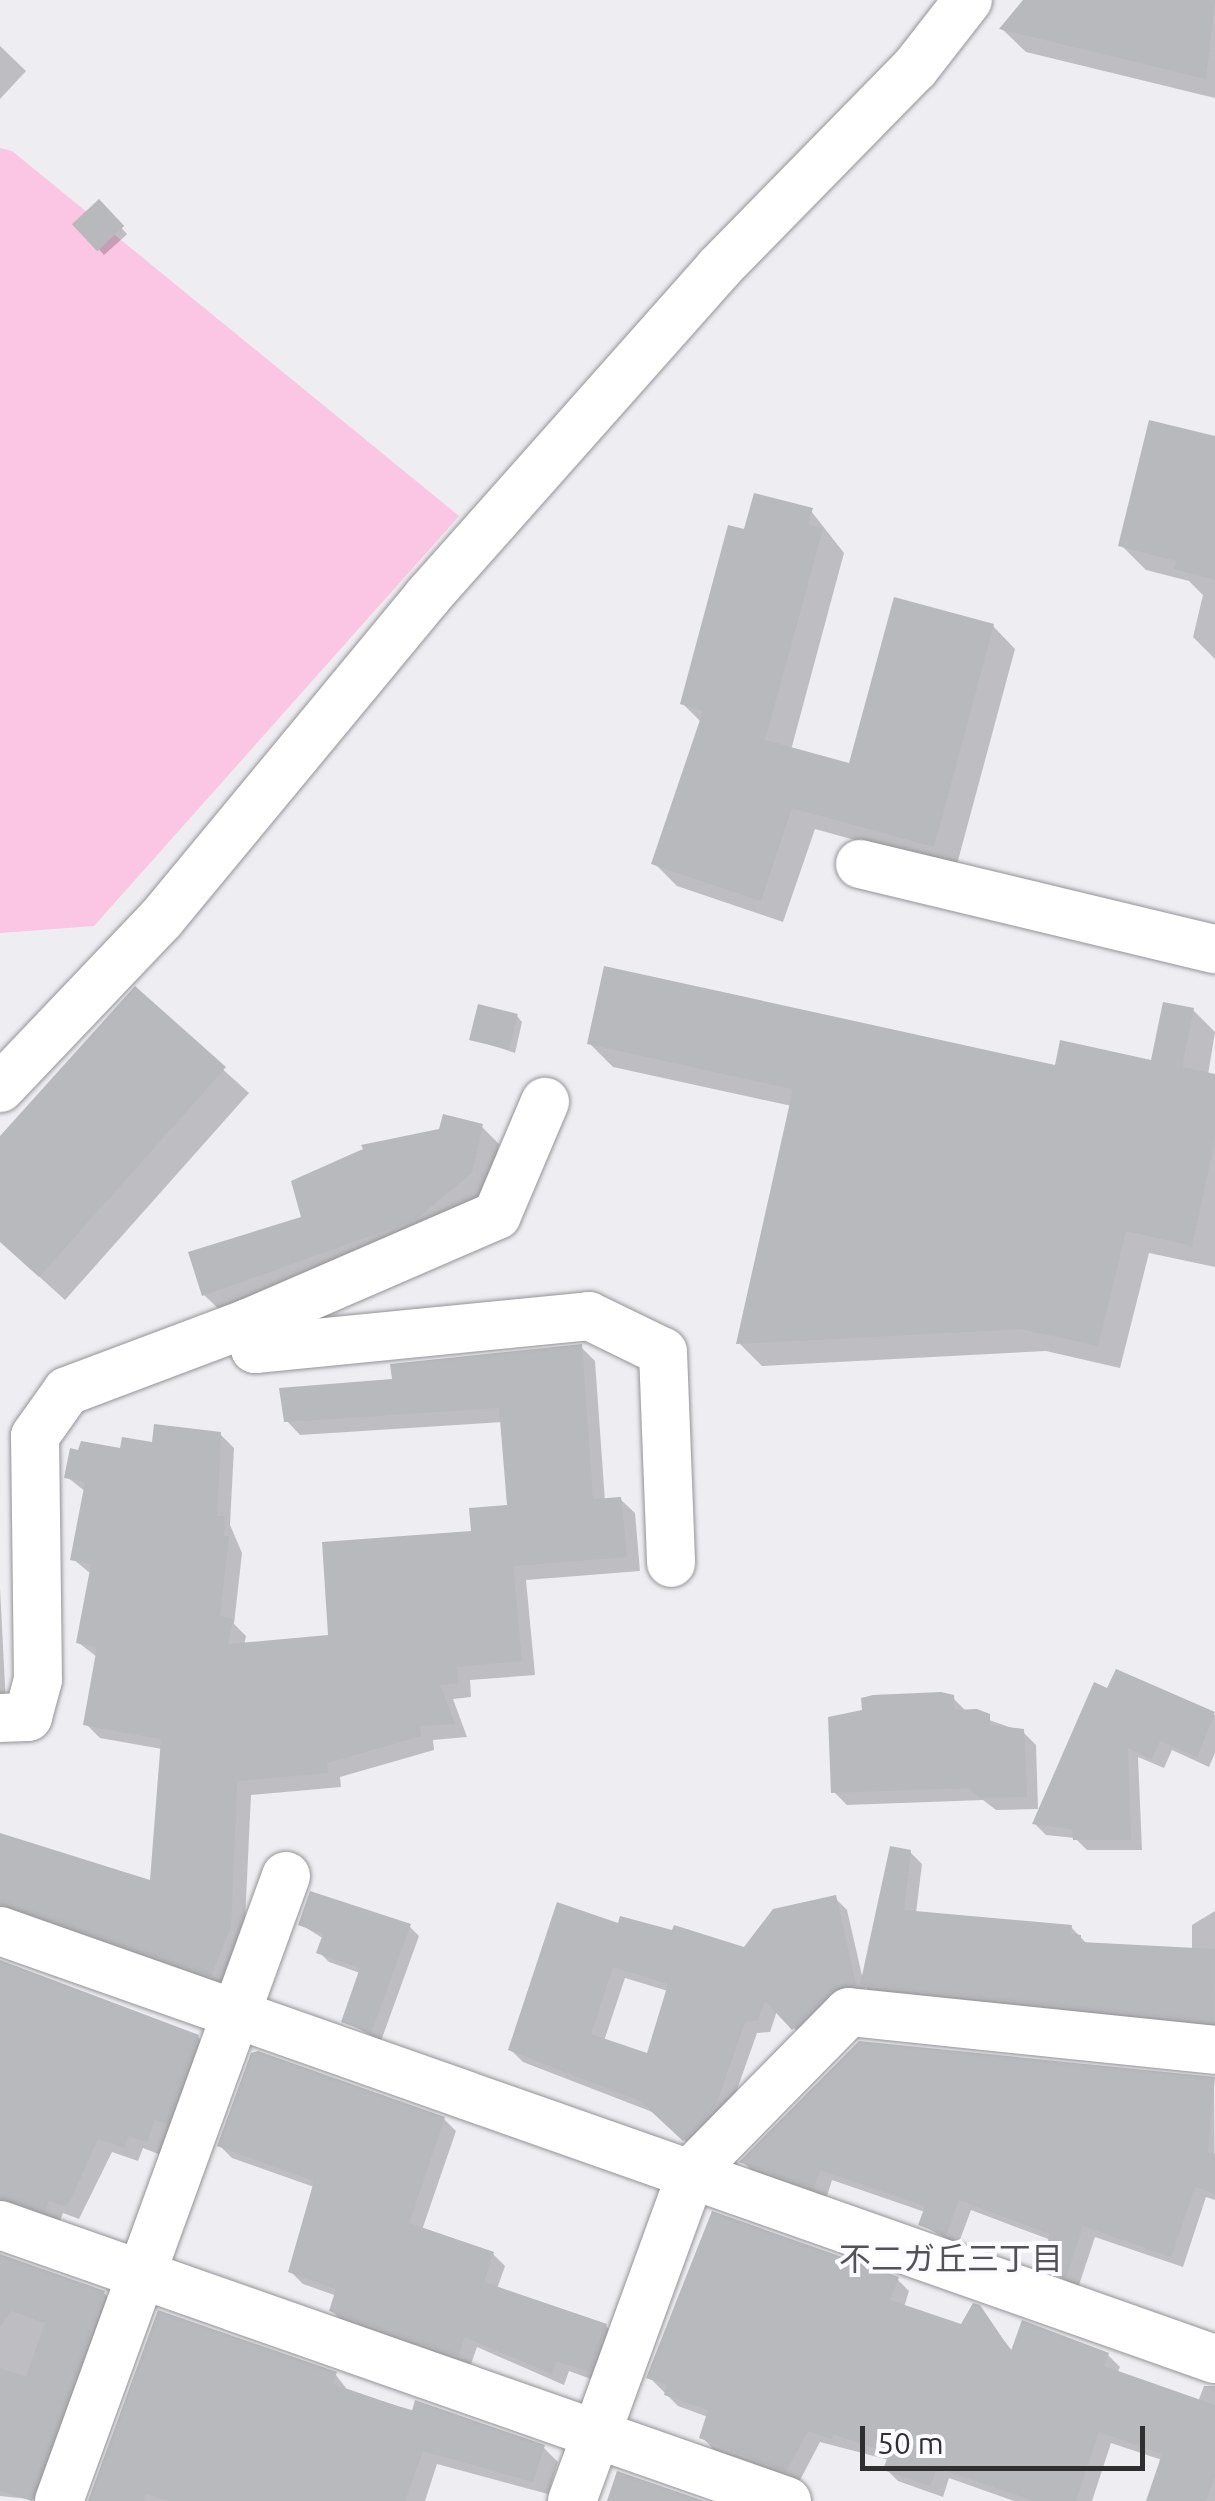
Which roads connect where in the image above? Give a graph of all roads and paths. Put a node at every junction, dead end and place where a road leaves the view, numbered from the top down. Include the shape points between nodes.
1 (968, 0) edge
2 (860, 864) dead end
3 (1215, 949) edge
4 (0, 1088) edge
5 (545, 1102) dead end
6 (248, 1323) junction
7 (671, 1563) dead end
8 (0, 1718) edge
9 (286, 1876) dead end
10 (0, 1931) edge
11 (236, 2013) junction
12 (1215, 2050) edge
13 (692, 2171) junction
14 (0, 2225) edge
15 (141, 2274) junction
16 (1215, 2359) edge
17 (594, 2434) junction
18 (59, 2501) edge
19 (572, 2501) edge
20 (788, 2501) edge

1 - 4 street via 915,68 706,283 428,596 161,920
2 - 3 street
5 - 6 street via 497,1216
6 - 7 street via 254,1349 589,1316 664,1352
6 - 8 street via 67,1390 35,1436 38,1680 28,1717
9 - 11 street
10 - 11 street
11 - 13 street
11 - 15 street
12 - 13 street via 850,2012
13 - 16 street
13 - 17 street
14 - 15 street
15 - 17 street
15 - 18 street
17 - 19 street
17 - 20 street

